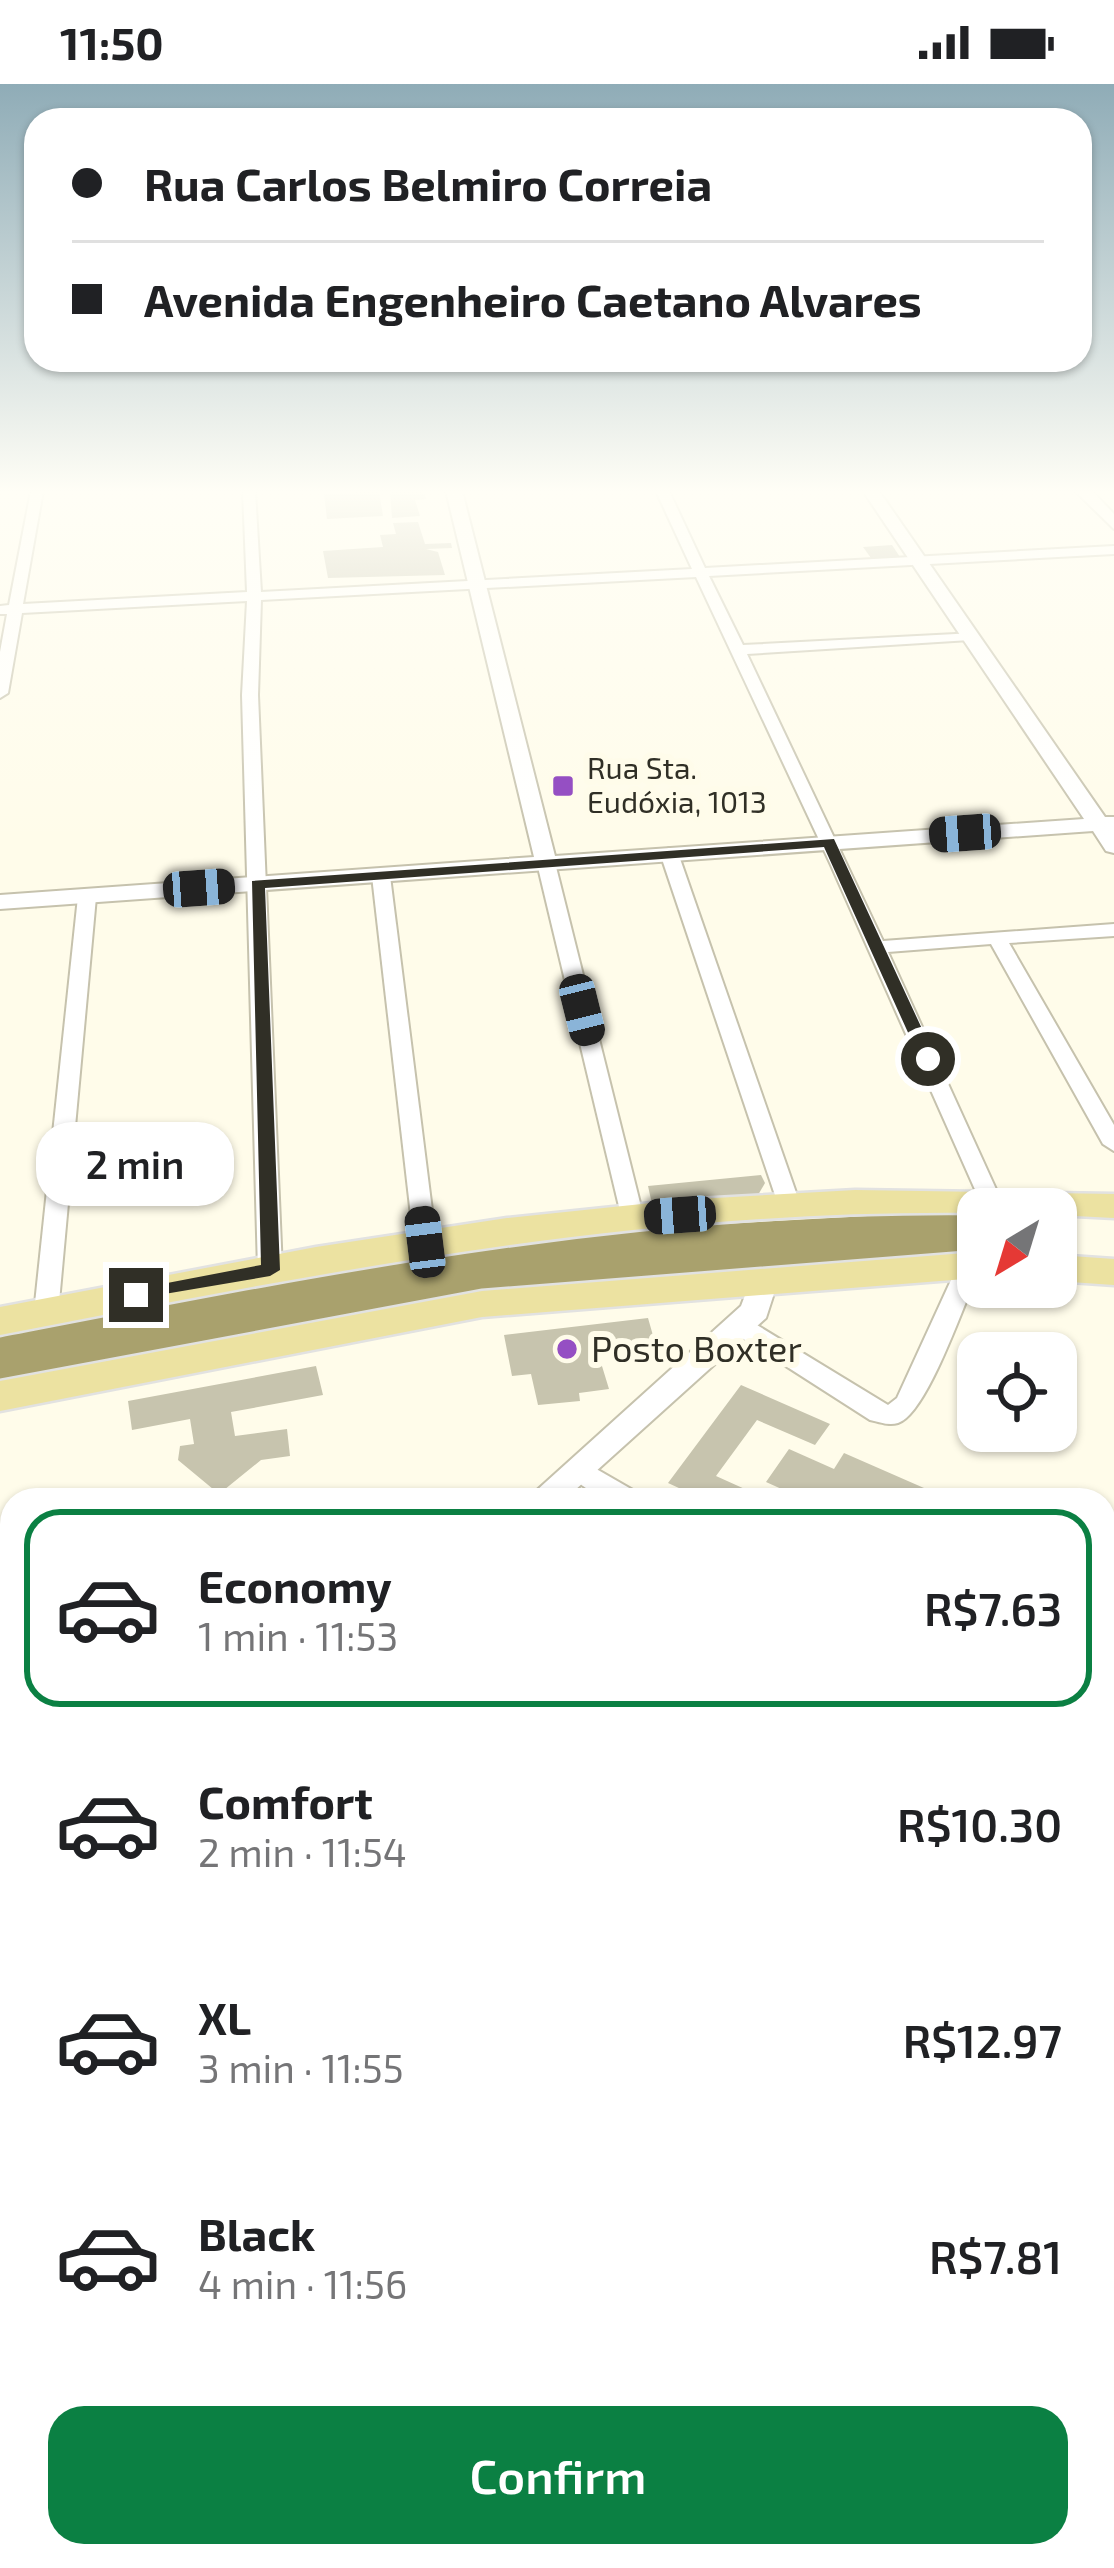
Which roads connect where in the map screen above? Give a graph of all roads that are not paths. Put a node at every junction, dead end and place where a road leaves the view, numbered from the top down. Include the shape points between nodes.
1 (62, 607) edge
2 (254, 607) edge
3 (485, 607) edge
4 (717, 607) edge
5 (951, 607) edge
6 (8, 610) edge
7 (970, 635) junction
8 (737, 650) junction
9 (0, 693) edge
10 (1106, 823) edge
11 (829, 842) junction
12 (1114, 846) edge
13 (669, 853) junction
14 (546, 863) junction
15 (381, 876) junction
16 (257, 884) junction
17 (87, 897) junction
18 (0, 902) edge
19 (1114, 930) edge
20 (997, 938) junction
21 (878, 946) junction
22 (1114, 1144) edge
23 (1019, 1188) edge
24 (1077, 1206) edge
25 (1114, 1206) edge
26 (957, 1207) edge
27 (790, 1208) junction
28 (633, 1219) junction
29 (425, 1242) junction
30 (957, 1267) edge
31 (1077, 1269) edge
32 (270, 1270) junction
33 (1114, 1272) edge
34 (762, 1284) junction
35 (957, 1300) edge
36 (46, 1312) junction
37 (0, 1321) edge
38 (739, 1325) junction
39 (0, 1396) edge
40 (579, 1469) junction
41 (556, 1488) edge
42 (610, 1488) edge

1 - 6 street
2 - 16 street
3 - 14 street
4 - 8 street
5 - 7 street
6 - 9 street
7 - 8 street
7 - 10 street
8 - 11 street
10 - 11 street
10 - 12 street
11 - 13 street
11 - 21 street
13 - 14 street
13 - 27 street
14 - 15 street
14 - 28 street
15 - 16 street
15 - 29 street
16 - 17 street
16 - 32 street
17 - 18 street
17 - 36 street
19 - 20 street
20 - 21 street
20 - 22 street
21 - 23 street
24 - 25 main road
26 - 27 main road
27 - 28 main road
28 - 29 main road
29 - 32 main road
30 - 34 main road
31 - 33 main road
32 - 36 main road
34 - 38 street via 755,1311
34 - 39 main road via 482,1304
35 - 38 street via 907,1404 893,1415 879,1414
36 - 37 main road
38 - 40 street
40 - 41 street
40 - 42 street

